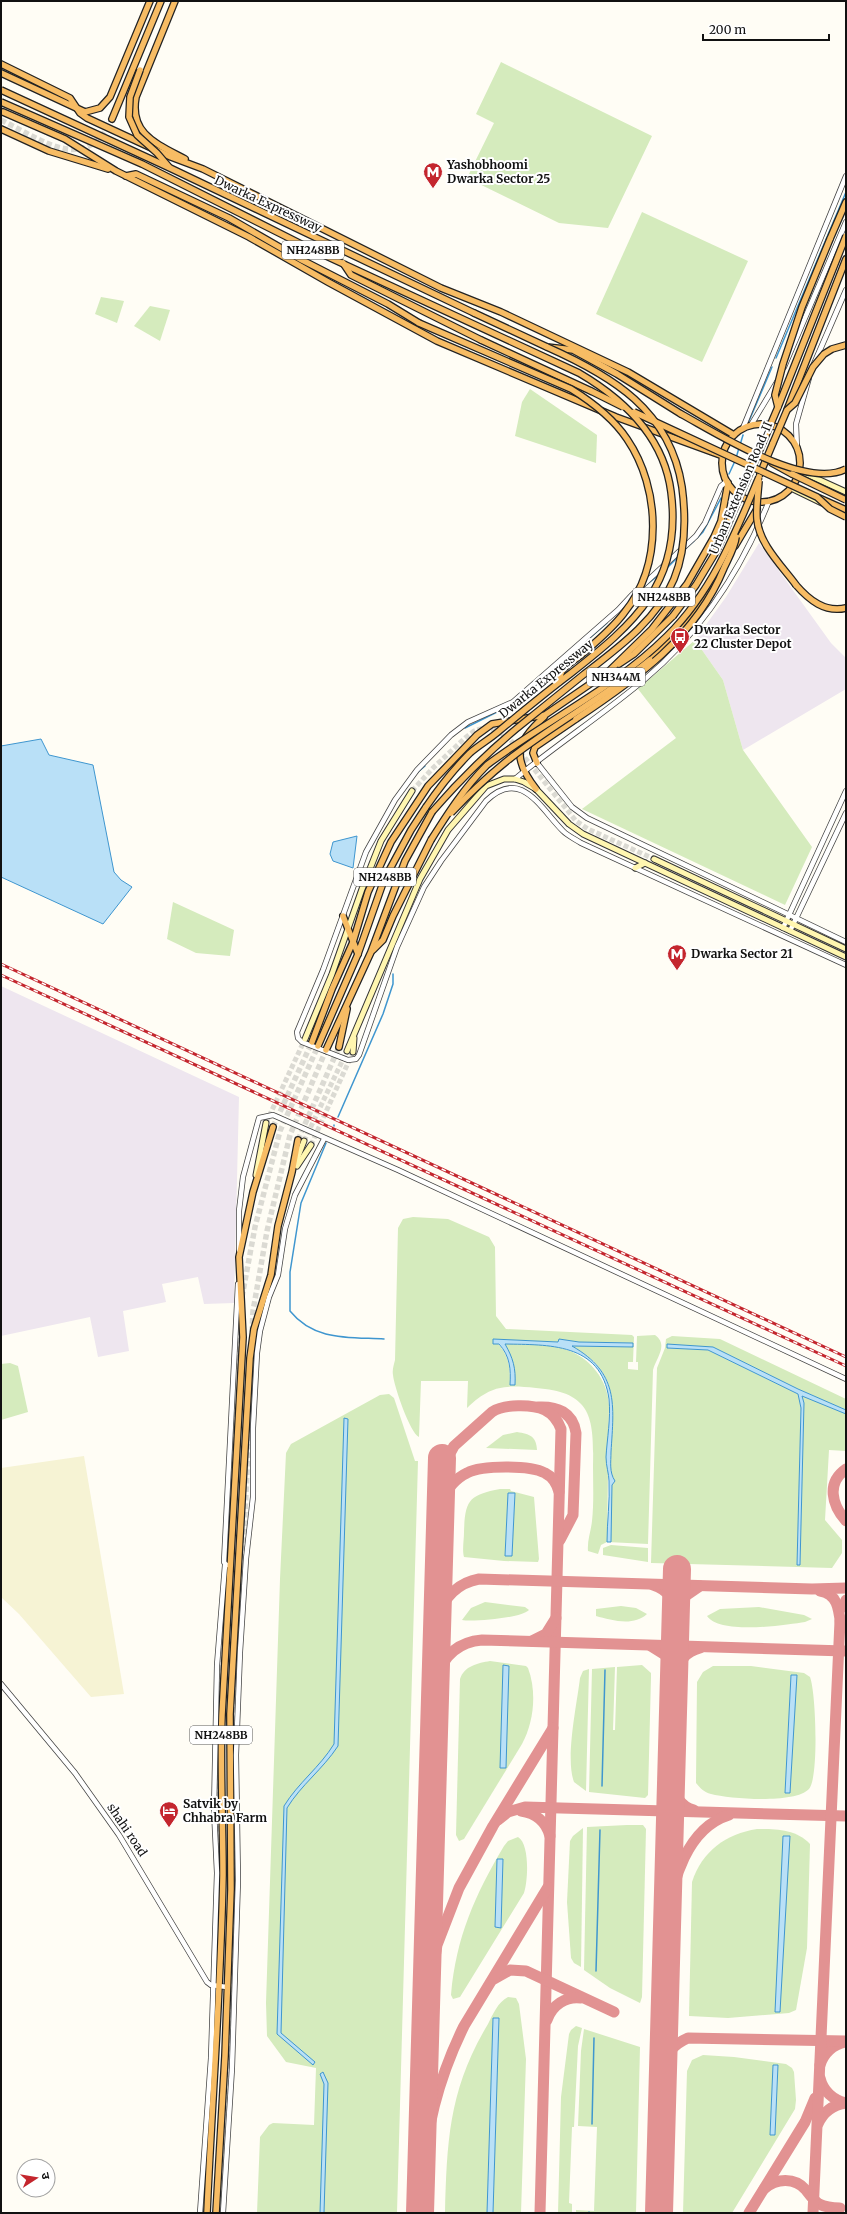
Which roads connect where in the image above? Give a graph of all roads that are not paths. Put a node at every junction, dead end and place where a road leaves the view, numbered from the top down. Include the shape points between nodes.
1 (150, 1) edge
2 (161, 1) edge
3 (175, 1) edge
4 (1, 64) edge
5 (140, 70) dead end
6 (1, 73) edge
7 (1, 90) edge
8 (1, 102) edge
9 (78, 109) junction
10 (3, 112) dead end
11 (112, 119) tunnel mouth
12 (1, 129) edge
13 (170, 168) junction
14 (203, 169) junction
15 (116, 171) junction
16 (126, 176) junction
17 (846, 176) edge
18 (846, 202) edge
19 (846, 222) edge
20 (846, 236) edge
21 (846, 259) edge
22 (343, 263) junction
23 (846, 273) edge
24 (836, 282) junction
25 (846, 290) edge
26 (846, 345) edge
27 (547, 346) junction
28 (778, 407) junction
29 (787, 410) junction
30 (750, 425) junction
31 (743, 428) junction
32 (734, 436) junction
33 (798, 449) junction
34 (723, 456) junction
35 (770, 462) junction
36 (846, 469) edge
37 (799, 471) junction
38 (759, 477) junction
39 (728, 482) junction
40 (790, 488) junction
41 (846, 492) edge
42 (816, 497) junction
43 (846, 500) edge
44 (769, 501) junction
45 (762, 502) junction
46 (846, 510) edge
47 (846, 516) edge
48 (737, 531) junction
49 (846, 608) edge
50 (609, 671) junction
51 (558, 683) junction
52 (545, 715) junction
53 (528, 734) junction
54 (536, 743) junction
55 (537, 763) junction
56 (523, 772) junction
57 (515, 779) junction
58 (536, 789) junction
59 (412, 791) tunnel mouth
60 (846, 791) edge
61 (846, 812) edge
62 (443, 820) junction
63 (654, 859) tunnel mouth
64 (645, 863) junction
65 (635, 868) junction
66 (789, 915) junction
67 (344, 916) junction
68 (797, 918) junction
69 (786, 921) junction
70 (794, 925) junction
71 (783, 928) junction
72 (349, 929) junction
73 (790, 931) junction
74 (353, 942) junction
75 (846, 942) edge
76 (846, 949) edge
77 (371, 952) junction
78 (387, 953) junction
79 (358, 954) junction
80 (394, 957) junction
81 (846, 958) edge
82 (846, 965) edge
83 (332, 989) junction
84 (339, 995) junction
85 (349, 999) junction
86 (305, 1039) tunnel mouth
87 (312, 1042) tunnel mouth
88 (318, 1046) tunnel mouth
89 (339, 1047) tunnel mouth
90 (326, 1050) tunnel mouth
91 (350, 1052) tunnel mouth
92 (266, 1123) tunnel mouth
93 (273, 1127) tunnel mouth
94 (324, 1139) junction
95 (298, 1140) tunnel mouth
96 (304, 1141) tunnel mouth
97 (311, 1145) tunnel mouth
98 (292, 1172) junction
99 (253, 1192) junction
100 (239, 1257) junction
101 (846, 1379) edge
102 (1, 1684) edge
103 (215, 1986) junction
104 (226, 1987) junction
105 (200, 2213) edge
106 (208, 2213) edge
107 (216, 2213) edge
108 (223, 2213) edge

1 - 9 highway via 106,104 92,112
2 - 11 highway
3 - 14 highway via 136,97 135,119 145,136
4 - 9 highway via 70,98
5 - 13 highway, bridge via 130,97 129,117 137,135
6 - 9 highway
7 - 13 highway, Dwarka Expressway / NH248BB, bridge
8 - 22 highway, Dwarka Expressway / NH248BB, bridge via 142,164
9 - 14 highway via 87,118
10 - 15 highway via 65,139
12 - 15 highway via 49,151
13 - 27 highway, Dwarka Expressway / NH248BB, bridge
14 - 32 highway via 441,288 501,312 628,372
15 - 16 highway
16 - 34 highway via 249,237 437,341 616,418
16 - 51 highway, bridge via 136,174 229,218 419,323 570,390 587,399 615,424 627,439 650,492 650,552 642,584 635,598 614,626 563,670
17 - 31 street
18 - 28 highway, bridge via 804,301 783,364 775,395
19 - 30 street via 796,342 773,390
20 - 28 highway, Urban Extension Road-II / NH344M, bridge
21 - 24 highway, Urban Extension Road-II / NH344M
22 - 42 highway, Dwarka Expressway, bridge via 350,275 457,329
22 - 51 highway, Dwarka Expressway / NH248BB, bridge via 470,324 547,357 597,383 637,417 658,447 670,482 672,499 673,519 667,562 655,590 634,619
23 - 24 highway
24 - 29 highway, Urban Extension Road-II / NH344M
25 - 33 street via 814,361 796,424
26 - 29 highway, bridge via 824,354 813,367 795,403
27 - 35 highway, Dwarka Expressway, bridge via 573,350 681,414
27 - 77 highway, Dwarka Expressway / NH248BB, bridge via 610,378 648,413 668,443 676,461 684,498 684,537 679,564 674,579 653,614 628,639 480,760 432,812 404,861
28 - 50 highway, Urban Extension Road-II / NH344M, bridge via 717,550 696,585 673,616 634,654
29 - 38 highway, Urban Extension Road-II / NH344M, bridge
30 - 31 highway
30 - 33 highway via 768,424 776,427 792,440
31 - 32 highway
32 - 34 highway
33 - 37 highway
34 - 39 highway
35 - 36 highway, bridge via 821,474
35 - 43 highway, Dwarka Expressway, bridge
37 - 40 highway
37 - 41 main road
38 - 48 highway, Urban Extension Road-II / NH344M, bridge
38 - 49 highway, bridge via 757,520 768,547 809,598 830,608
39 - 45 highway via 742,497
39 - 50 highway via 721,521 687,584 652,629
39 - 67 street via 721,486 705,523 696,536 618,610 513,702 468,722 451,735 417,770 395,800 372,839
40 - 44 highway via 781,496
40 - 47 main road
42 - 46 highway, Dwarka Expressway, bridge
42 - 47 highway, bridge via 830,509
44 - 45 highway
44 - 55 street via 750,544 728,584 690,634 645,679
45 - 54 highway, bridge via 702,602 675,636 650,660
48 - 53 highway, Urban Extension Road-II / NH344M, bridge via 704,591 667,637 607,684
48 - 54 highway, bridge via 736,541 707,605 674,645 639,675 576,719
50 - 52 highway
51 - 79 highway, Dwarka Expressway / NH248BB, bridge via 471,753 440,787 411,830 384,880
52 - 53 highway
52 - 74 highway via 492,724 477,735 428,786 391,842 368,892
53 - 54 highway
53 - 56 highway via 520,750
53 - 62 highway, Urban Extension Road-II / NH344M, bridge via 470,782
54 - 55 highway via 533,754
54 - 62 highway, bridge via 492,773
55 - 56 street
55 - 66 street via 572,807 587,818
56 - 57 street
56 - 58 highway
57 - 58 main road
57 - 78 main road via 497,781 486,786 448,830 420,879
58 - 64 main road via 569,824 583,834
59 - 72 main road via 381,841
60 - 66 street
61 - 68 street
62 - 77 highway, Urban Extension Road-II / NH344M, bridge via 383,940
63 - 69 main road
64 - 65 main road
64 - 71 main road
65 - 80 street via 581,843 564,832 531,794 514,789 501,790 486,802 431,875
65 - 82 street
66 - 68 street
66 - 69 street
67 - 72 highway
67 - 80 street via 297,1032 302,1042 348,1060 356,1059
68 - 70 street
68 - 75 street
69 - 70 main road
69 - 71 street
70 - 73 street
70 - 76 main road
71 - 73 main road
72 - 74 highway
72 - 86 main road
73 - 81 main road
74 - 79 highway
74 - 83 highway
77 - 85 highway, NH248BB
78 - 80 street
78 - 91 main road via 355,1031
79 - 84 highway, NH248BB
83 - 84 highway
83 - 87 highway
84 - 88 highway, NH248BB
85 - 89 highway
85 - 90 highway, NH248BB
92 - 99 main road
93 - 99 highway
94 - 100 street via 278,1117 267,1115 259,1118 243,1177 239,1211
94 - 101 street via 398,1170
94 - 108 street via 295,1195 285,1229 278,1275 269,1297 257,1353 253,1489 245,1566 236,1755 238,1880
95 - 98 highway
96 - 98 main road
97 - 98 main road
98 - 104 highway, NH248BB via 278,1226 271,1275 257,1317 250,1358 229,1761 231,1882
99 - 100 highway
100 - 103 highway, NH248BB via 243,1337 227,1565 220,1753 223,1876
102 - 103 street, shahi road via 90,1793 138,1865 199,1970
103 - 104 street
103 - 105 street
103 - 106 highway, NH248BB via 218,2041
104 - 107 highway, NH248BB via 225,2056

